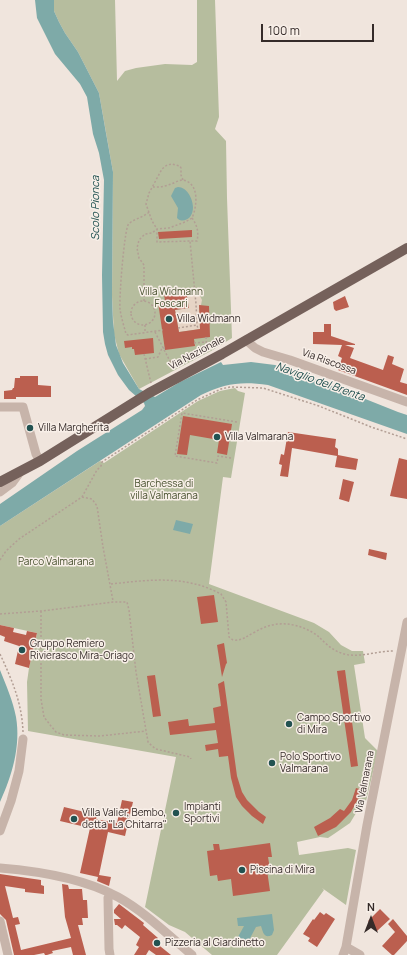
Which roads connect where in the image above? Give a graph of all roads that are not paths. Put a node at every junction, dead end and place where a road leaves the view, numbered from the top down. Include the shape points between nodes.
1 (407, 248) edge
2 (246, 340) junction
3 (407, 402) edge
4 (0, 407) edge
5 (40, 461) junction
6 (20, 472) junction
7 (0, 482) edge
8 (0, 492) edge
9 (407, 622) edge
10 (23, 739) road end
11 (0, 830) edge
12 (0, 868) edge
13 (110, 893) junction
14 (0, 921) edge
15 (344, 951) edge
16 (8, 955) edge
17 (110, 955) edge
18 (192, 955) edge
19 (360, 955) edge

1 - 2 main road, Via Nazionale
2 - 3 street, Via Riscossa via 263,352
2 - 5 main road, Via Nazionale via 211,360 150,388 136,401
4 - 5 street via 23,407
5 - 6 main road, Via Nazionale
6 - 7 main road, Via Nazionale
6 - 8 street via 12,483
9 - 15 street, Via Valmarana
10 - 11 street via 19,771
12 - 13 street via 76,880
13 - 17 street
13 - 18 street via 144,915
14 - 16 street
15 - 19 street, Via Valmarana

